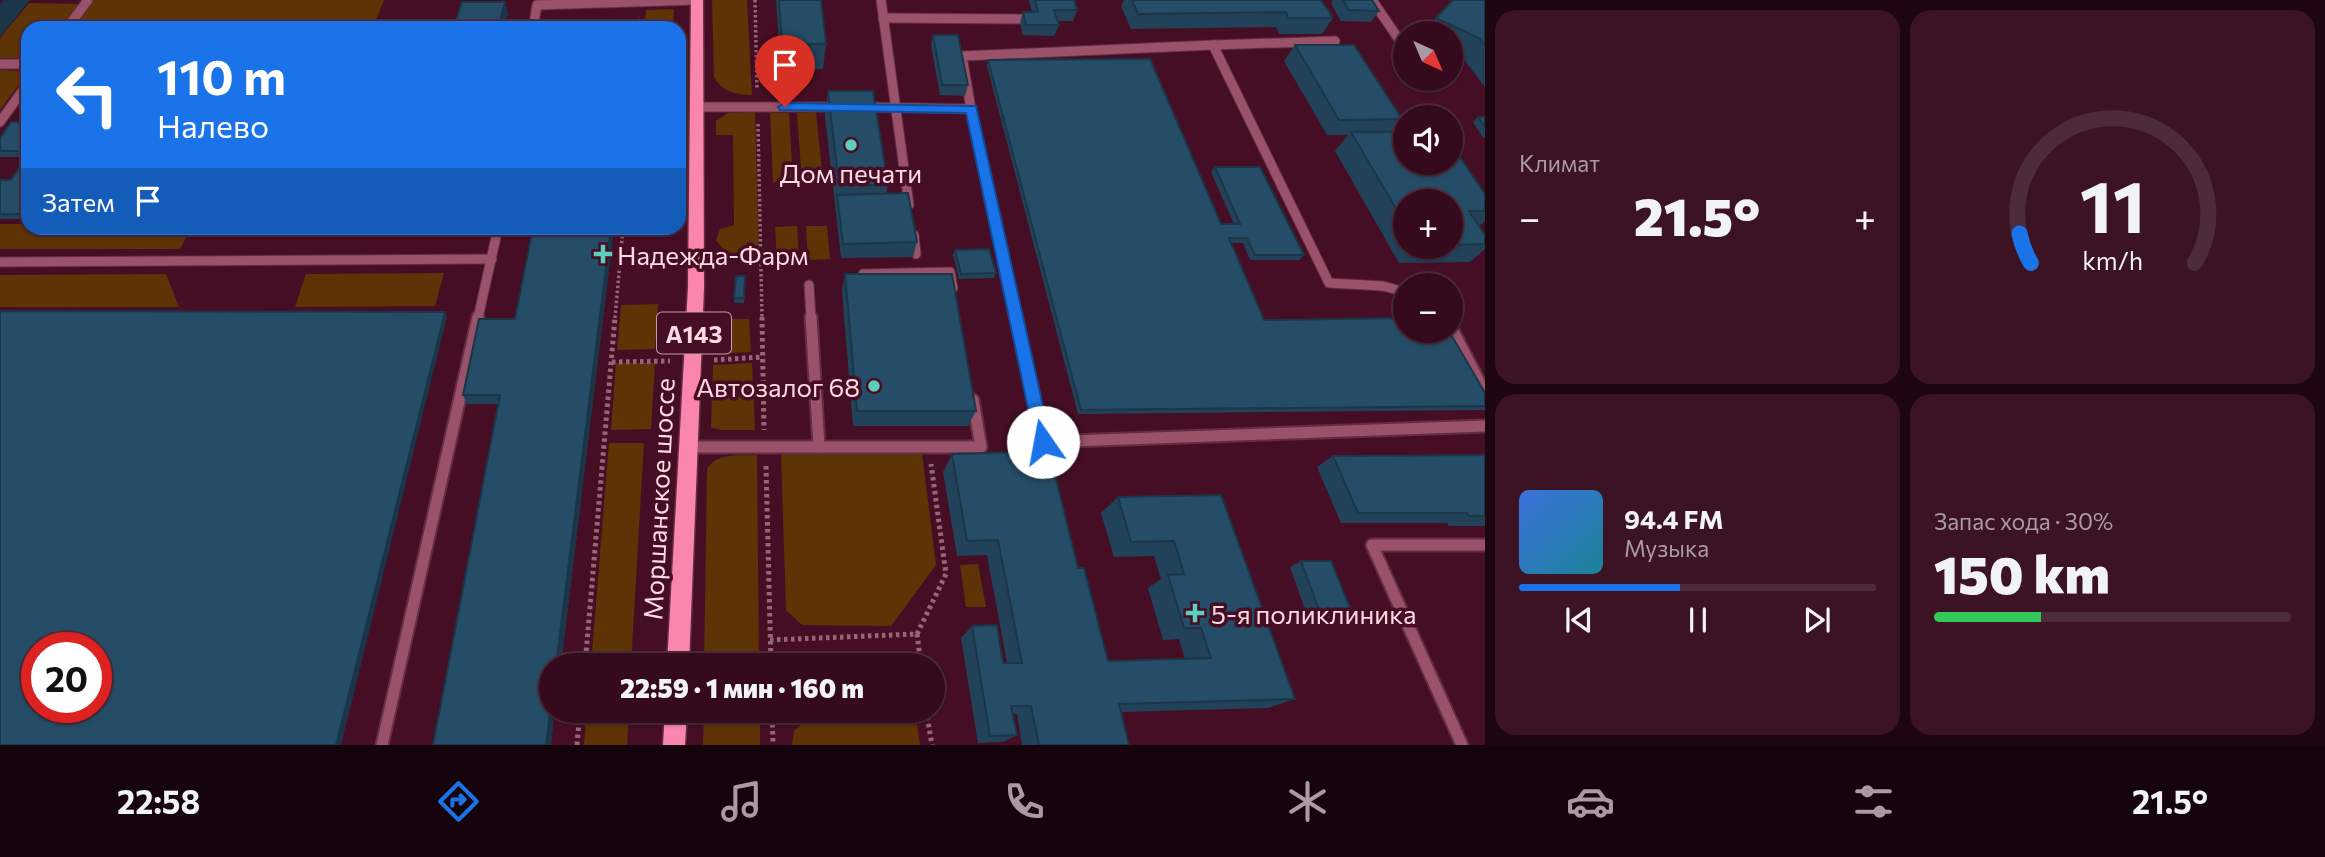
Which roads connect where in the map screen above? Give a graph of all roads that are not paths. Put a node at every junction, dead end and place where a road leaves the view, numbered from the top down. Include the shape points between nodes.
1 (88, 0) edge
2 (697, 0) edge
3 (881, 0) edge
4 (1372, 0) edge
5 (883, 18) junction
6 (1026, 19) edge
7 (72, 21) edge
8 (534, 21) edge
9 (1393, 31) edge
10 (1335, 41) dead end
11 (1213, 45) junction
12 (0, 64) edge
13 (21, 64) edge
14 (21, 93) edge
15 (695, 107) junction
16 (894, 107) junction
17 (971, 109) junction
18 (0, 122) edge
19 (910, 214) edge
20 (912, 227) edge
21 (497, 235) edge
22 (916, 254) edge
23 (492, 259) junction
24 (0, 262) edge
25 (851, 274) edge
26 (809, 285) dead end
27 (1393, 289) edge
28 (955, 299) edge
29 (1459, 343) edge
30 (972, 393) edge
31 (1485, 393) edge
32 (1485, 426) edge
33 (688, 447) junction
34 (819, 447) junction
35 (1485, 545) edge
36 (679, 653) edge
37 (675, 723) edge
38 (382, 745) edge
39 (674, 745) edge
40 (1462, 745) edge

1 - 7 lane
2 - 8 lane via 537,5
2 - 15 main road, Моршанское шоссе / А143
3 - 5 lane
4 - 9 lane
5 - 6 lane
5 - 16 lane
10 - 11 lane
11 - 17 lane via 962,56
11 - 27 lane via 1329,283
12 - 13 lane
14 - 18 lane
15 - 16 lane
15 - 33 main road, Моршанское шоссе / А143 via 696,287
16 - 17 lane
16 - 19 lane
17 - 32 lane via 1043,442
20 - 22 lane
21 - 23 lane
23 - 24 lane
23 - 38 lane
25 - 28 lane via 950,272
26 - 34 lane
29 - 31 lane
30 - 34 lane via 981,447
33 - 34 lane
33 - 36 main road, Моршанское шоссе / А143
35 - 40 lane via 1372,545
37 - 39 main road

